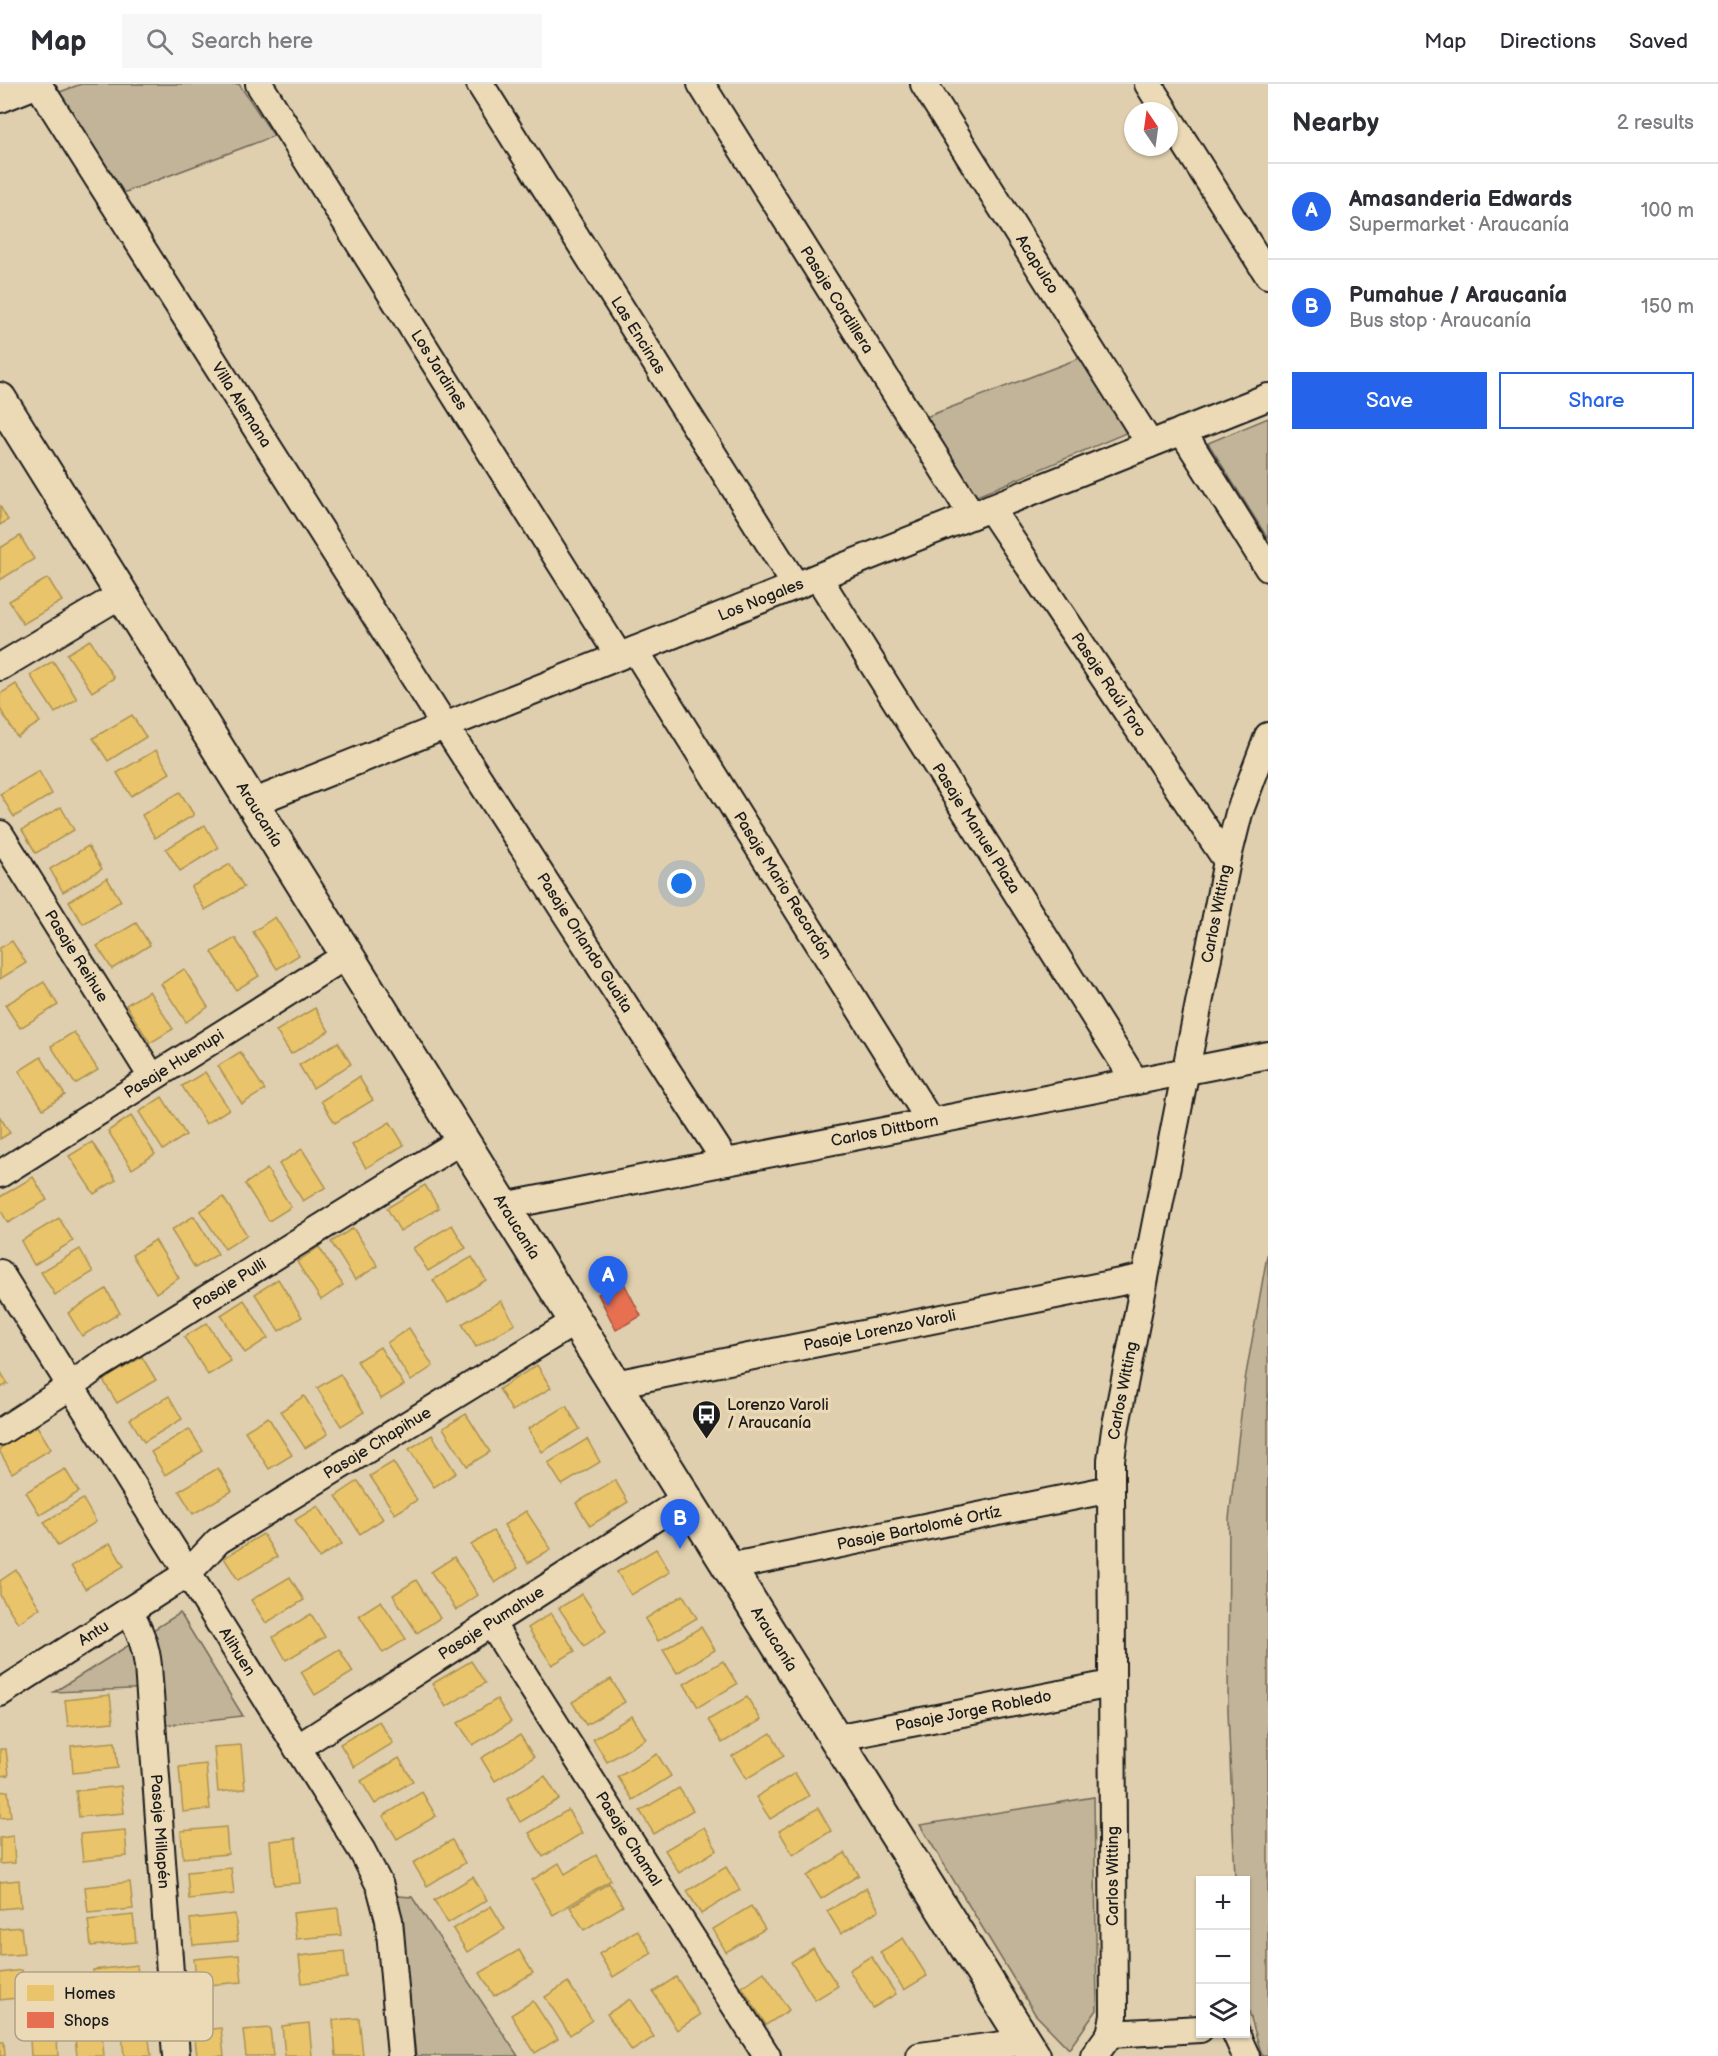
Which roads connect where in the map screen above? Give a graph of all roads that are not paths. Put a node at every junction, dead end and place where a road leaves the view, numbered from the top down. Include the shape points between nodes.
1 (30, 84) edge
2 (38, 84) edge
3 (259, 84) edge
4 (480, 84) edge
5 (701, 84) edge
6 (924, 84) edge
7 (1148, 84) edge
8 (0, 96) edge
9 (1159, 102) edge
10 (1178, 132) edge
11 (1268, 275) edge
12 (1268, 397) edge
13 (0, 399) edge
14 (1182, 431) junction
15 (1150, 444) junction
16 (981, 512) junction
17 (1268, 568) edge
18 (807, 581) junction
19 (122, 594) junction
20 (627, 653) junction
21 (0, 667) edge
22 (444, 726) junction
23 (1268, 736) edge
24 (252, 803) junction
25 (0, 834) edge
26 (1227, 861) junction
27 (347, 955) junction
28 (1268, 1055) edge
29 (1186, 1071) junction
30 (152, 1077) junction
31 (1135, 1081) junction
32 (930, 1121) junction
33 (462, 1140) junction
34 (726, 1162) junction
35 (0, 1174) edge
36 (504, 1206) junction
37 (0, 1273) edge
38 (1145, 1277) junction
39 (576, 1321) junction
40 (615, 1384) junction
41 (71, 1386) junction
42 (0, 1432) edge
43 (1111, 1489) junction
44 (686, 1498) junction
45 (728, 1567) junction
46 (188, 1573) junction
47 (128, 1611) junction
48 (491, 1623) junction
49 (1111, 1684) junction
50 (0, 1693) edge
51 (835, 1738) junction
52 (297, 1748) junction
53 (170, 1972) edge
54 (1196, 2030) edge
55 (1110, 2034) junction
56 (1238, 2038) edge
57 (175, 2041) edge
58 (1029, 2049) edge
59 (176, 2056) edge
60 (400, 2056) edge
61 (766, 2056) edge
62 (920, 2056) edge
63 (1094, 2056) edge
64 (1246, 2056) edge

1 - 8 street
2 - 22 street, Villa Alemana
3 - 20 street, Los Jardines
4 - 18 street, Las Encinas
5 - 16 street, Pasaje Cordillera
6 - 15 street, Acapulco
7 - 9 street
10 - 11 street
12 - 14 street, Los Nogales
13 - 19 street, Araucanía
14 - 15 street, Los Nogales
14 - 17 street
15 - 16 street, Los Nogales
16 - 18 street, Los Nogales
16 - 26 street, Pasaje Raúl Toro
18 - 20 street, Los Nogales
18 - 31 street, Pasaje Manuel Plaza
19 - 21 street
19 - 24 street, Araucanía
20 - 22 street, Los Nogales
20 - 32 street, Pasaje Mario Recordón
22 - 24 street, Los Nogales
22 - 34 street, Pasaje Orlando Guaita
23 - 26 street, Carlos Witting via 1239,813
24 - 27 street, Araucanía
25 - 30 street, Pasaje Reihue
26 - 29 street, Carlos Witting
27 - 30 street, Pasaje Huenupi
27 - 33 street, Araucanía
28 - 29 street, Carlos Dittborn
29 - 31 street, Carlos Dittborn
29 - 38 street, Carlos Witting
30 - 35 street, Pasaje Huenupi
31 - 32 street, Carlos Dittborn
32 - 34 street, Carlos Dittborn
33 - 36 street, Araucanía
33 - 41 street, Pasaje Pulli
34 - 36 street, Carlos Dittborn
36 - 39 street, Araucanía
37 - 41 street, Alihuen
38 - 40 street, Pasaje Lorenzo Varoli
38 - 43 street, Carlos Witting via 1115,1430
39 - 40 street, Araucanía
39 - 46 street, Pasaje Chapihue via 218,1540
40 - 44 street, Araucanía
41 - 42 street, Pasaje Pulli
41 - 46 street, Alihuen
43 - 45 street, Pasaje Bartolomé Ortíz
43 - 49 street, Carlos Witting
44 - 45 street, Araucanía
44 - 48 street, Pasaje Pumahue
45 - 51 street, Araucanía
46 - 47 street, Antu
46 - 52 street, Alihuen
47 - 50 street, Antu
47 - 53 street, Pasaje Millapén via 143,1640 148,1666
48 - 52 street, Pasaje Pumahue
48 - 61 street, Pasaje Chamal
49 - 51 street, Pasaje Jorge Robledo
49 - 55 street, Carlos Witting via 1114,2016
51 - 58 street, Araucanía
52 - 60 street, Alihuen via 380,1886 389,1920
54 - 55 street
55 - 63 street, Carlos Witting
56 - 64 street
57 - 59 street, Pasaje Millapén
58 - 62 street

